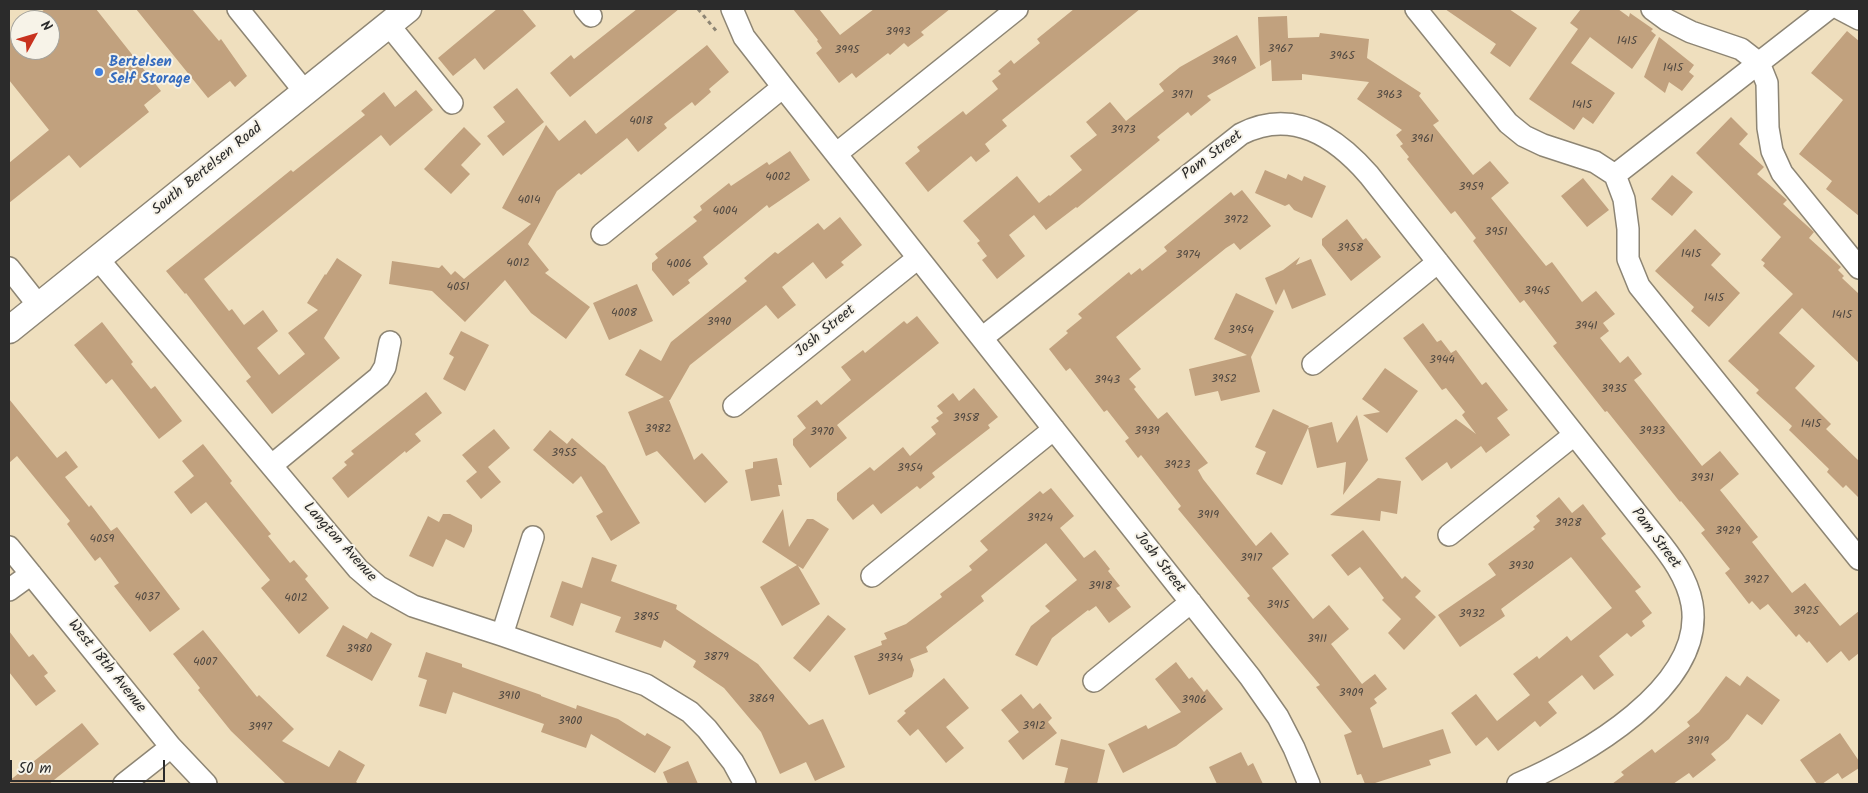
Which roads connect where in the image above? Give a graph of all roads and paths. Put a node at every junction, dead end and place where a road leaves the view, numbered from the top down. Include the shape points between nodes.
1 (238, 9) edge
2 (732, 9) edge
3 (1016, 9) edge
4 (1416, 9) edge
5 (1652, 9) edge
6 (1828, 9) edge
7 (1840, 9) edge
8 (398, 17) edge
9 (1859, 19) edge
10 (1759, 63) junction
11 (782, 87) junction
12 (304, 92) junction
13 (452, 103) dead end
14 (836, 154) junction
15 (1615, 175) junction
16 (602, 234) dead end
17 (918, 258) junction
18 (98, 259) junction
19 (1438, 262) junction
20 (9, 268) edge
21 (1859, 268) edge
22 (39, 306) junction
23 (9, 330) edge
24 (982, 338) junction
25 (390, 342) dead end
26 (1313, 364) dead end
27 (734, 406) dead end
28 (1054, 429) junction
29 (1574, 435) junction
30 (272, 466) junction
31 (1449, 535) dead end
32 (533, 536) dead end
33 (9, 547) edge
34 (1859, 559) edge
35 (31, 574) junction
36 (872, 576) dead end
37 (9, 590) edge
38 (1191, 602) junction
39 (502, 634) junction
40 (1094, 682) dead end
41 (171, 747) junction
42 (124, 784) edge
43 (206, 784) edge
44 (745, 784) edge
45 (1309, 784) edge
46 (1518, 784) edge

1 - 12 street
2 - 11 street, Josh Street via 744,37
3 - 14 street
4 - 15 street via 1508,123 1524,136 1595,162
5 - 10 street via 1691,32 1742,49
6 - 10 street
7 - 9 street
8 - 12 main road, South Bertelsen Road
8 - 13 street
10 - 15 street
10 - 21 street via 1767,83 1768,128 1778,165
11 - 14 street, Josh Street
11 - 16 street
12 - 18 main road, South Bertelsen Road
14 - 17 street, Josh Street
15 - 34 street via 1624,198 1628,260 1639,286
17 - 24 street, Josh Street
17 - 27 street, Josh Street
18 - 22 main road, South Bertelsen Road
18 - 30 street, Langton Avenue
19 - 24 street, Pam Street via 1369,175 1338,144 1318,132 1298,126 1264,125 1252,128 1229,142
19 - 26 street
19 - 29 street, Pam Street
20 - 22 street
22 - 23 main road, South Bertelsen Road
24 - 28 street, Josh Street
25 - 30 street via 385,367 379,377
28 - 36 street
28 - 38 street, Josh Street
29 - 31 street
29 - 46 street, Pam Street via 1672,558 1689,590 1692,629 1686,652 1673,676 1652,700 1580,753
30 - 39 street, Langton Avenue via 358,569 379,587 413,606
32 - 39 street
33 - 35 street, West 18th Avenue
35 - 37 street
35 - 41 street, West 18th Avenue
38 - 40 street, Josh Street
38 - 45 street, Josh Street via 1278,717
39 - 44 street, Langton Avenue via 646,685 667,697 690,712 707,729
41 - 42 street
41 - 43 street, West 18th Avenue

